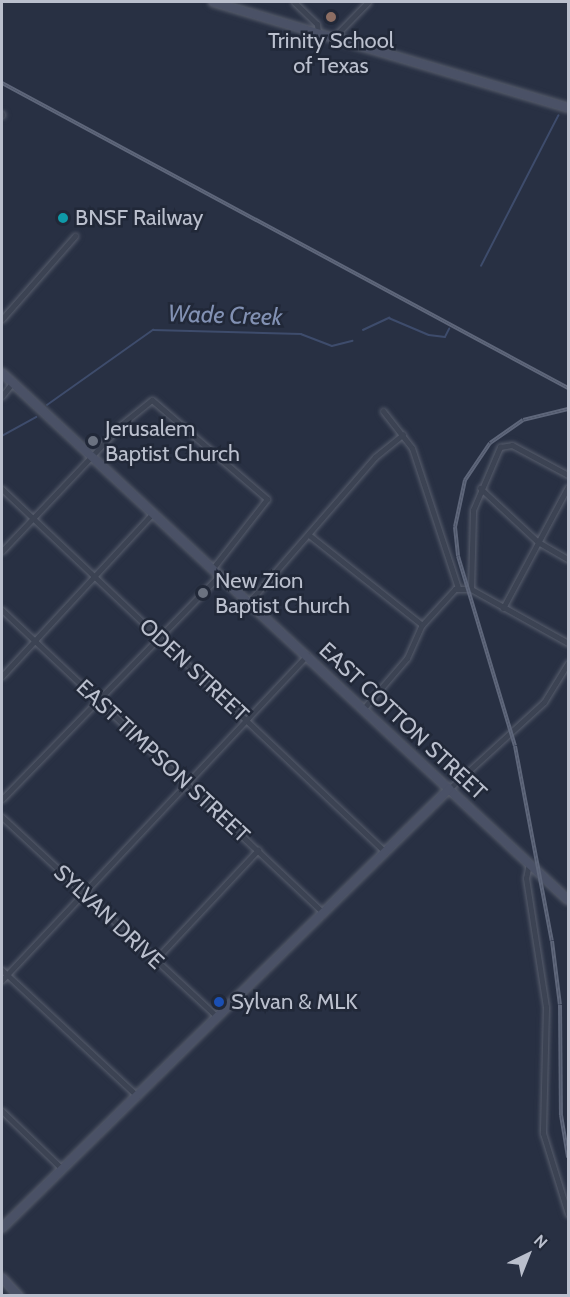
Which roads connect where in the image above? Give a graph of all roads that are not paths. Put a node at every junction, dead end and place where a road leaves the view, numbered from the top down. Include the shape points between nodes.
1 (213, 2) edge
2 (294, 2) edge
3 (368, 2) edge
4 (317, 35) junction
5 (332, 39) junction
6 (568, 108) edge
7 (75, 236) dead end
8 (4, 311) edge
9 (2, 319) edge
10 (2, 373) edge
11 (12, 383) junction
12 (2, 396) edge
13 (383, 411) dead end
14 (403, 434) junction
15 (92, 457) junction
16 (568, 475) edge
17 (568, 487) edge
18 (2, 489) edge
19 (480, 489) junction
20 (153, 513) junction
21 (33, 518) junction
22 (309, 535) junction
23 (538, 542) junction
24 (2, 551) edge
25 (568, 559) edge
26 (213, 568) junction
27 (220, 575) junction
28 (95, 577) junction
29 (458, 588) junction
30 (471, 589) junction
31 (249, 602) junction
32 (503, 608) junction
33 (2, 610) edge
34 (422, 625) junction
35 (159, 637) junction
36 (34, 641) junction
37 (568, 643) edge
38 (307, 655) junction
39 (568, 663) edge
40 (2, 676) edge
41 (99, 702) junction
42 (364, 708) junction
43 (245, 719) junction
44 (187, 782) junction
45 (449, 789) junction
46 (2, 799) edge
47 (2, 817) edge
48 (258, 850) junction
49 (385, 852) junction
50 (529, 863) junction
51 (82, 892) junction
52 (568, 900) edge
53 (323, 913) junction
54 (155, 960) junction
55 (2, 970) edge
56 (7, 975) junction
57 (2, 980) edge
58 (216, 1016) junction
59 (137, 1096) junction
60 (2, 1111) edge
61 (62, 1169) junction
62 (568, 1214) edge
63 (2, 1228) edge
64 (2, 1278) edge
65 (14, 1294) edge

1 - 4 street
2 - 4 street via 317,24
3 - 5 street
4 - 5 street
5 - 6 street
7 - 8 street
8 - 9 street
10 - 11 street, EAST COTTON STREET
11 - 12 street
11 - 15 street, EAST COTTON STREET
13 - 14 street
14 - 22 street via 375,457
14 - 29 street via 412,447
15 - 20 street, EAST COTTON STREET
15 - 21 street
15 - 26 street via 151,400 267,500
16 - 19 street via 502,445
17 - 23 street
18 - 21 street, ODEN STREET
19 - 23 street
19 - 30 street via 470,530
20 - 26 street, EAST COTTON STREET
20 - 28 street
21 - 24 street
21 - 28 street, ODEN STREET
22 - 31 street
22 - 34 street
23 - 25 street
23 - 32 street
26 - 27 street, EAST COTTON STREET
27 - 31 street, EAST COTTON STREET
27 - 35 street
28 - 35 street, ODEN STREET
28 - 36 street
29 - 30 street
29 - 34 street
30 - 32 street
31 - 38 street, EAST COTTON STREET
32 - 37 street
33 - 36 street, EAST TIMPSON STREET
34 - 42 street via 407,658
35 - 41 street
35 - 43 street, ODEN STREET
36 - 40 street
36 - 41 street, EAST TIMPSON STREET
38 - 42 street, EAST COTTON STREET
38 - 43 street
39 - 45 street via 544,702
41 - 44 street, EAST TIMPSON STREET
41 - 46 street
42 - 45 street, EAST COTTON STREET
43 - 44 street
43 - 49 street, ODEN STREET
44 - 48 street, EAST TIMPSON STREET
44 - 51 street
45 - 49 street
45 - 50 street, EAST COTTON STREET
47 - 51 street, SYLVAN DRIVE
48 - 53 street, EAST TIMPSON STREET
48 - 54 street
49 - 53 street
50 - 52 street, EAST COTTON STREET
50 - 62 street via 526,878 546,1007 543,1133
51 - 54 street, SYLVAN DRIVE
51 - 56 street
53 - 58 street
54 - 58 street, SYLVAN DRIVE
55 - 56 street
56 - 57 street
56 - 59 street
58 - 59 street
59 - 61 street
60 - 61 street
61 - 63 street
64 - 65 street

